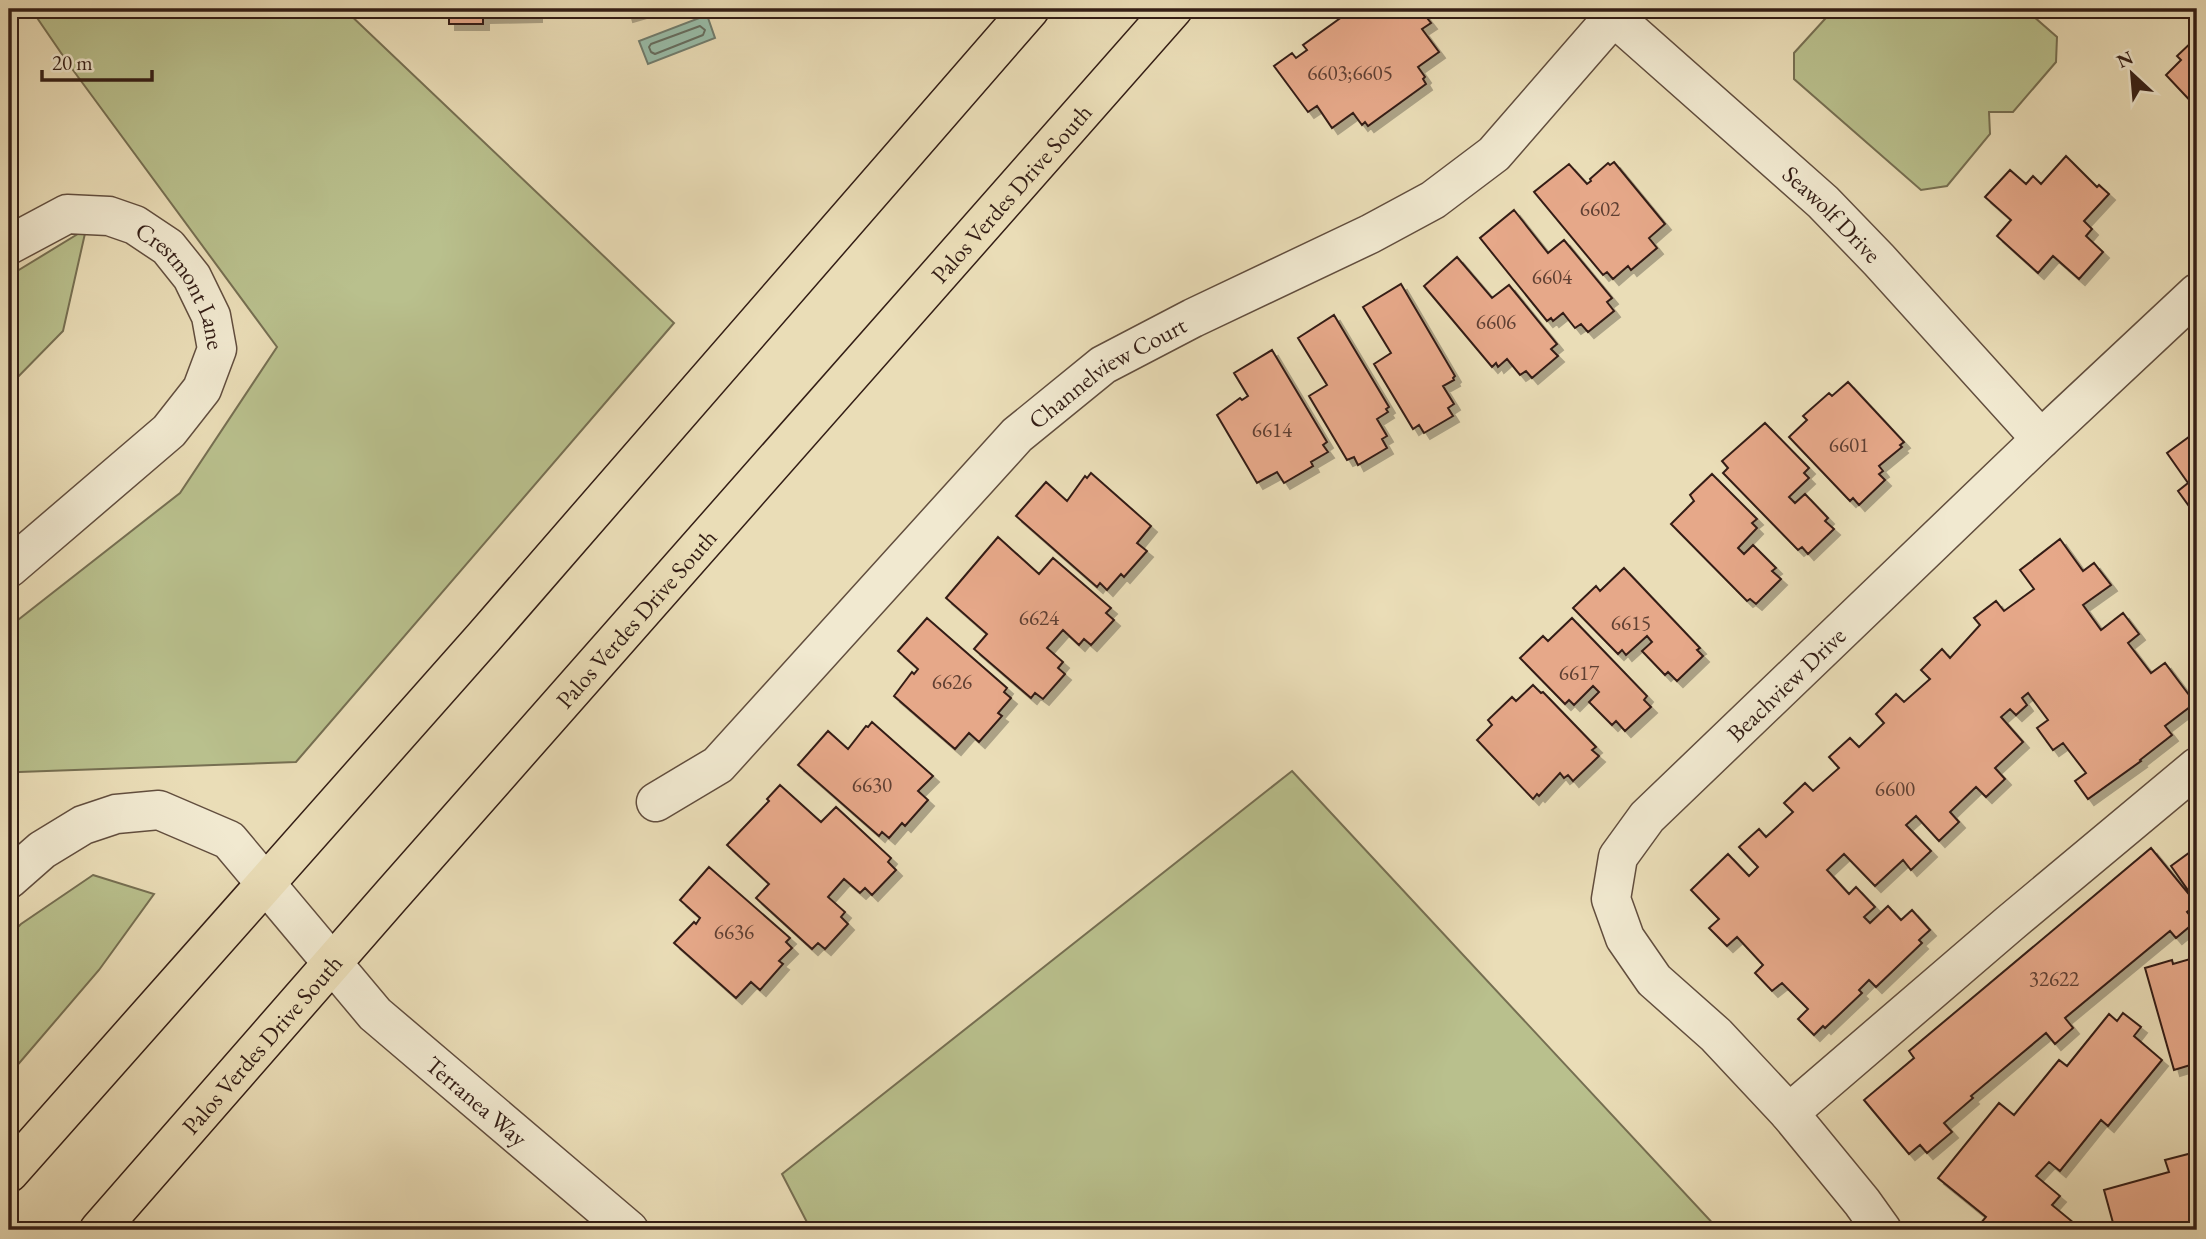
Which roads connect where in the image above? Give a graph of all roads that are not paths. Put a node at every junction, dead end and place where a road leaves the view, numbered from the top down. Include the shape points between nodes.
1 (1030, 9) edge
2 (1173, 9) edge
3 (1609, 13) edge
4 (9, 245) edge
5 (2197, 293) edge
6 (2040, 439) junction
7 (9, 568) edge
8 (2197, 767) edge
9 (656, 802) dead end
10 (9, 878) edge
11 (265, 883) junction
12 (332, 963) junction
13 (1789, 1114) junction
14 (9, 1173) edge
15 (99, 1230) edge
16 (629, 1230) edge
17 (1882, 1230) edge

1 - 11 main road
2 - 12 main road, Palos Verdes Drive South
3 - 6 street, Seawolf Drive via 1823,202
3 - 9 street, Channelview Court via 1494,154 1433,200 1103,365 1017,435 718,765
4 - 7 street, Crestmont Lane via 67,214 109,216 135,225 168,247 192,277 211,316 217,349 202,388 169,431
5 - 6 street, Beachview Drive
6 - 13 street, Beachview Drive via 1647,817 1618,857 1611,899 1625,938 1654,980 1716,1035
8 - 13 street
10 - 11 street via 42,850 83,825 116,814 159,810 229,840
11 - 12 street
11 - 14 main road
12 - 15 main road, Palos Verdes Drive South
12 - 16 street, Terranea Way via 375,1014
13 - 17 street, Beachview Drive

